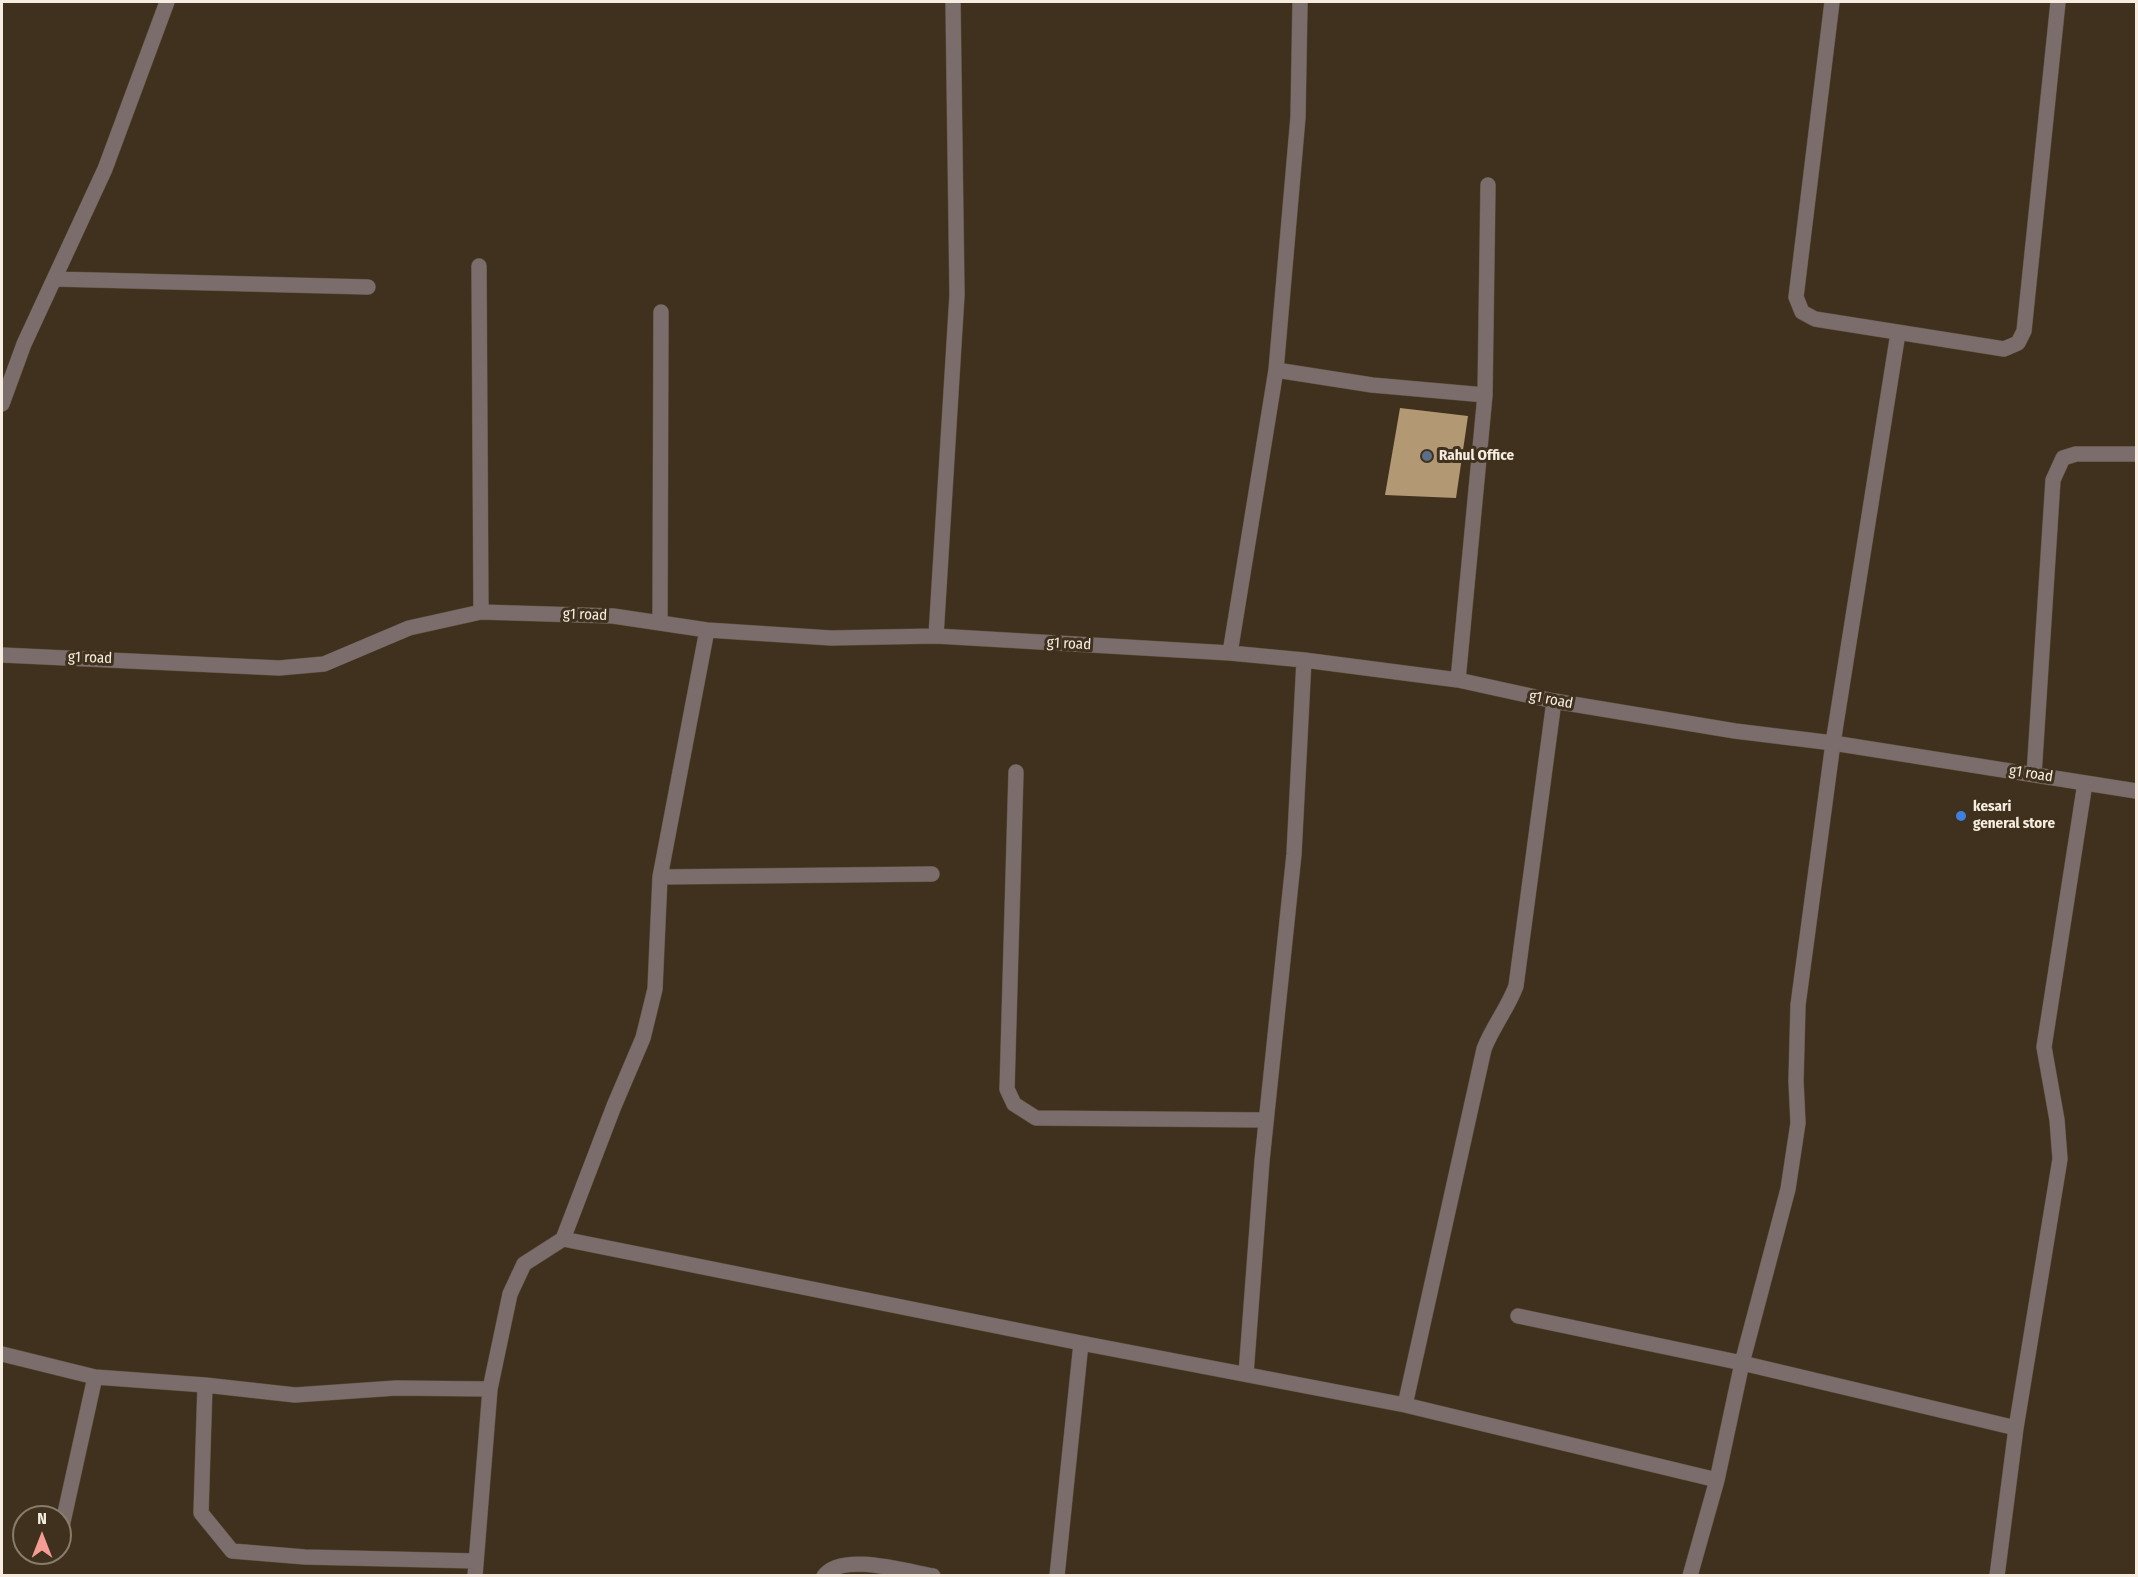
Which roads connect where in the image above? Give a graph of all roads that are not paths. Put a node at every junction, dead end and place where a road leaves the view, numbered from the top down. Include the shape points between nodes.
1 (167, 2) edge
2 (953, 2) edge
3 (1300, 2) edge
4 (1832, 2) edge
5 (2058, 2) edge
6 (1488, 185) dead end
7 (479, 266) dead end
8 (55, 279) junction
9 (368, 287) dead end
10 (661, 312) dead end
11 (1898, 333) junction
12 (1276, 370) junction
13 (1485, 395) junction
14 (2, 404) edge
15 (2136, 454) edge
16 (481, 612) junction
17 (660, 623) junction
18 (707, 630) junction
19 (936, 636) junction
20 (1230, 653) junction
21 (2, 655) edge
22 (1304, 660) junction
23 (1458, 680) junction
24 (1554, 701) junction
25 (1833, 743) junction
26 (1016, 772) dead end
27 (2034, 775) junction
28 (2085, 783) junction
29 (2136, 791) edge
30 (932, 874) dead end
31 (660, 877) junction
32 (1266, 1120) junction
33 (562, 1239) junction
34 (1518, 1316) dead end
35 (1081, 1344) junction
36 (2, 1354) edge
37 (1742, 1363) junction
38 (1246, 1374) junction
39 (95, 1377) junction
40 (205, 1385) junction
41 (490, 1389) junction
42 (1405, 1405) junction
43 (2016, 1428) junction
44 (1717, 1480) junction
45 (67, 1505) edge
46 (476, 1568) edge
47 (824, 1575) edge
48 (933, 1575) edge
49 (1057, 1575) edge
50 (1690, 1575) edge
51 (1997, 1575) edge

1 - 8 street via 105,169
2 - 19 street via 957,295
3 - 12 street via 1298,117
4 - 11 street via 1796,297 1802,312 1815,319
5 - 11 street via 2024,331 2018,343 2004,350
6 - 13 street
7 - 16 street
8 - 9 street
8 - 14 street via 24,344
10 - 17 street
11 - 25 street
12 - 13 street via 1372,385
12 - 20 street
13 - 23 street
15 - 27 street via 2076,454 2063,458 2053,480
16 - 17 street, g1 road via 613,616
16 - 21 street, g1 road via 408,628 324,664 279,668
17 - 18 street, g1 road
18 - 19 street, g1 road via 831,638
18 - 31 street
19 - 20 street, g1 road
20 - 22 street, g1 road
22 - 23 street, g1 road
22 - 32 street via 1294,854
23 - 24 street, g1 road
24 - 25 street, g1 road
24 - 42 street via 1516,986 1484,1049
25 - 27 street, g1 road
25 - 37 street via 1798,1005 1798,1123 1788,1189
26 - 32 street via 1007,1089 1014,1104 1036,1118
27 - 28 street, g1 road
28 - 29 street, g1 road
28 - 43 street via 2044,1047 2060,1159
30 - 31 street
31 - 33 street via 655,989 643,1038
32 - 38 street
33 - 35 street
33 - 41 street via 524,1264 510,1294
34 - 37 street
35 - 38 street
35 - 49 street
36 - 39 street
37 - 43 street
37 - 44 street
38 - 42 street
39 - 40 street
39 - 45 street
40 - 41 street via 295,1395 396,1388
40 - 46 street via 201,1513 232,1551
41 - 46 street
42 - 44 street
43 - 51 street
44 - 50 street
47 - 48 street via 830,1567 848,1563

